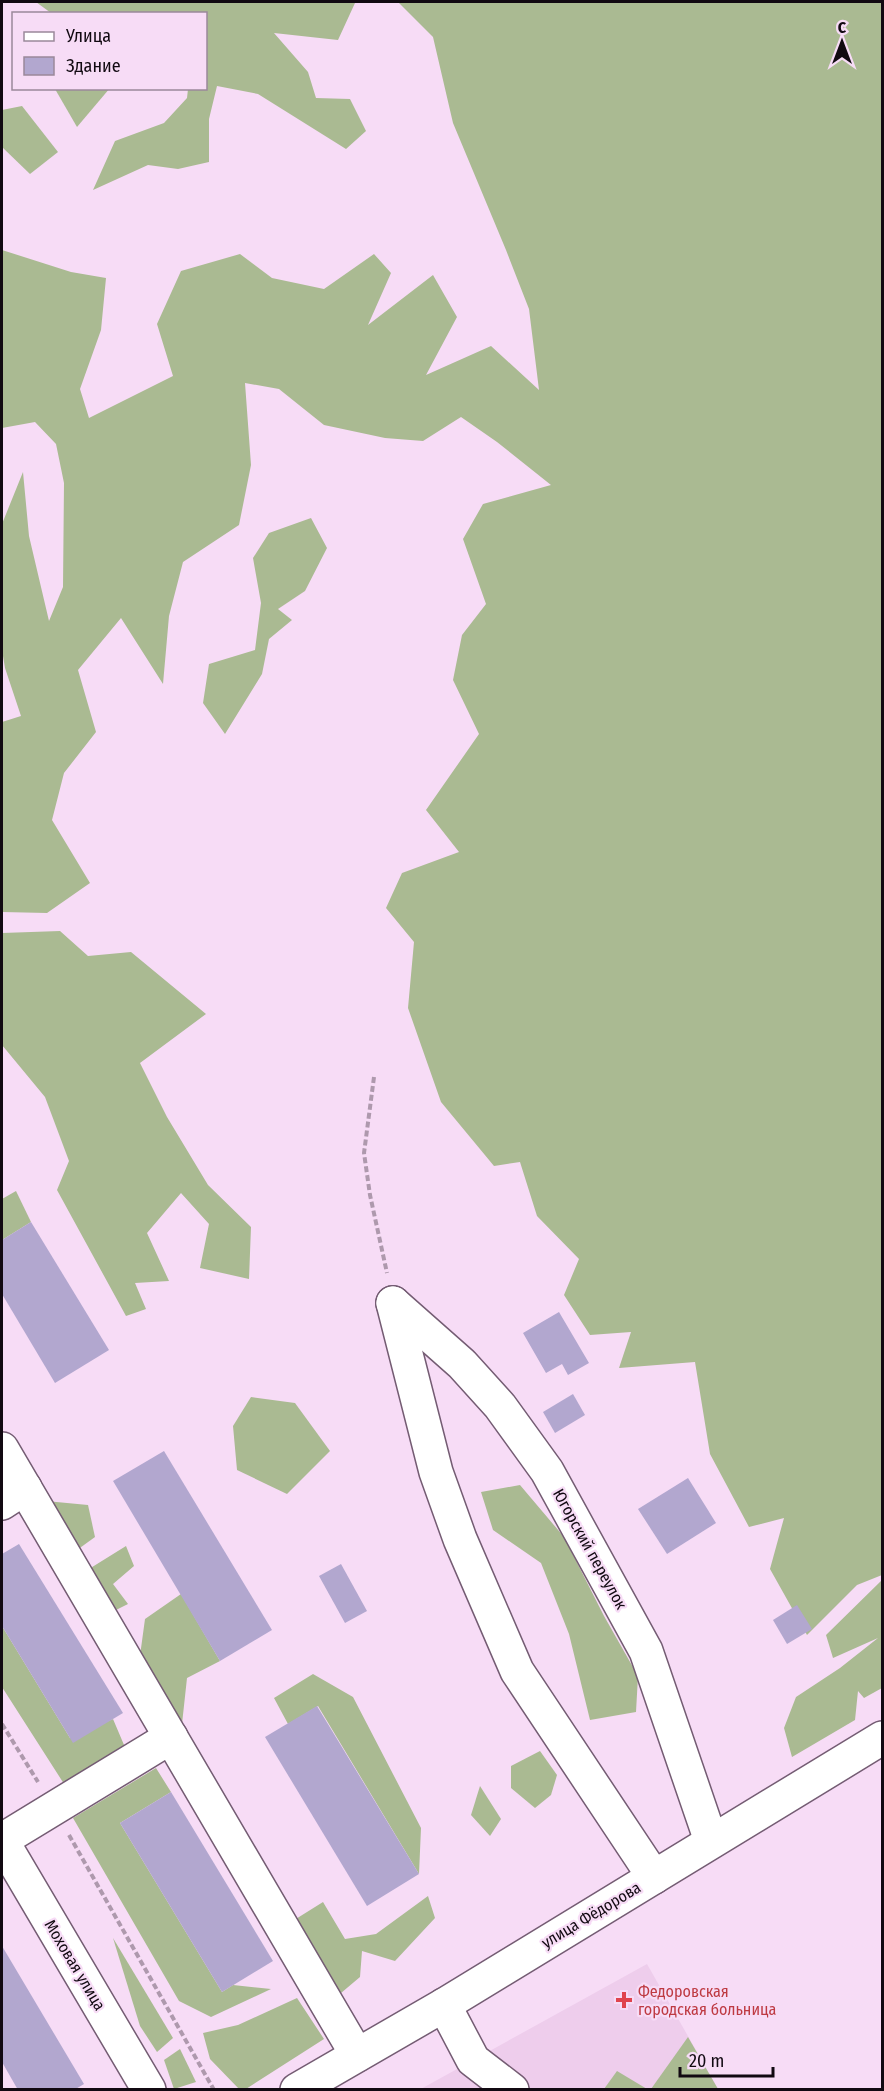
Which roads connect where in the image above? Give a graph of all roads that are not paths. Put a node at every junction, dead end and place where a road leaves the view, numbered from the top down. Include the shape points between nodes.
1 (2, 1449) edge
2 (13, 1495) edge
3 (171, 1737) junction
4 (882, 1738) edge
5 (2, 1840) edge
6 (711, 1841) junction
7 (654, 1876) junction
8 (444, 2005) junction
9 (357, 2055) junction
10 (149, 2090) edge
11 (297, 2090) edge
12 (512, 2090) edge

1 - 2 street
2 - 3 street
3 - 5 street
3 - 9 street
4 - 6 street, улица Фёдорова
5 - 10 street, Моховая улица
6 - 7 street, улица Фёдорова
6 - 7 street, Югорский переулок via 646,1651 547,1471 500,1406 462,1364 393,1303 436,1472 460,1539 517,1671
7 - 8 street, улица Фёдорова
8 - 9 street, улица Фёдорова
8 - 12 street via 472,2060
9 - 11 street, улица Фёдорова

